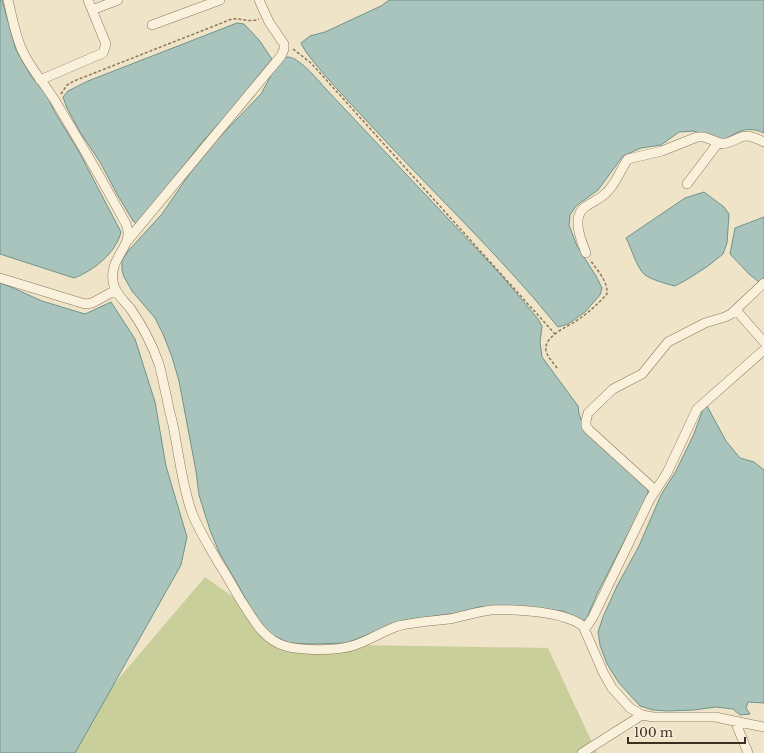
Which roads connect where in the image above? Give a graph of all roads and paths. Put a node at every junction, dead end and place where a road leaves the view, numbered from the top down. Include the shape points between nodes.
1 (8, 0) edge
2 (88, 0) edge
3 (118, 0) edge
4 (220, 0) edge
5 (260, 0) edge
6 (92, 10) junction
7 (266, 15) junction
8 (152, 25) dead end
9 (284, 44) junction
10 (40, 80) junction
11 (56, 102) junction
12 (764, 142) edge
13 (718, 143) junction
14 (687, 184) dead end
15 (127, 241) junction
16 (586, 253) joint
17 (0, 278) edge
18 (764, 283) edge
19 (116, 290) junction
20 (736, 310) junction
21 (555, 334) junction
22 (764, 342) edge
23 (764, 350) edge
24 (557, 368) dead end
25 (655, 490) junction
26 (585, 629) junction
27 (642, 715) junction
28 (736, 721) junction
29 (764, 727) edge
30 (582, 753) edge
31 (748, 753) edge

1 - 10 street via 22,50
2 - 6 street
3 - 6 street
4 - 8 street
5 - 7 street
6 - 10 street via 106,44 103,52
7 - 9 street
7 - 11 path via 255,21 232,19 74,82 67,85
9 - 15 street via 281,56
9 - 21 path via 311,63
10 - 11 street
11 - 15 street via 126,224 129,230
12 - 13 street via 749,135 728,143
13 - 14 street
13 - 16 street via 697,137 662,151 628,160 607,193 584,208 580,214 579,232
15 - 19 street via 113,268
16 - 21 path via 605,282 607,294 597,305
17 - 19 street via 85,304
18 - 20 street
19 - 26 street via 142,328 159,366 173,424 181,473 197,524 254,621 268,636 285,646 341,648 353,646 400,626 490,610 560,615 578,622
20 - 22 street
20 - 25 street via 668,342 642,374 613,389 588,413 586,426 589,430
21 - 24 path via 545,348
23 - 25 street via 697,409 667,473
25 - 26 street
26 - 27 street via 612,688 630,708
27 - 28 street via 716,717
27 - 30 street
28 - 29 street
28 - 31 street

